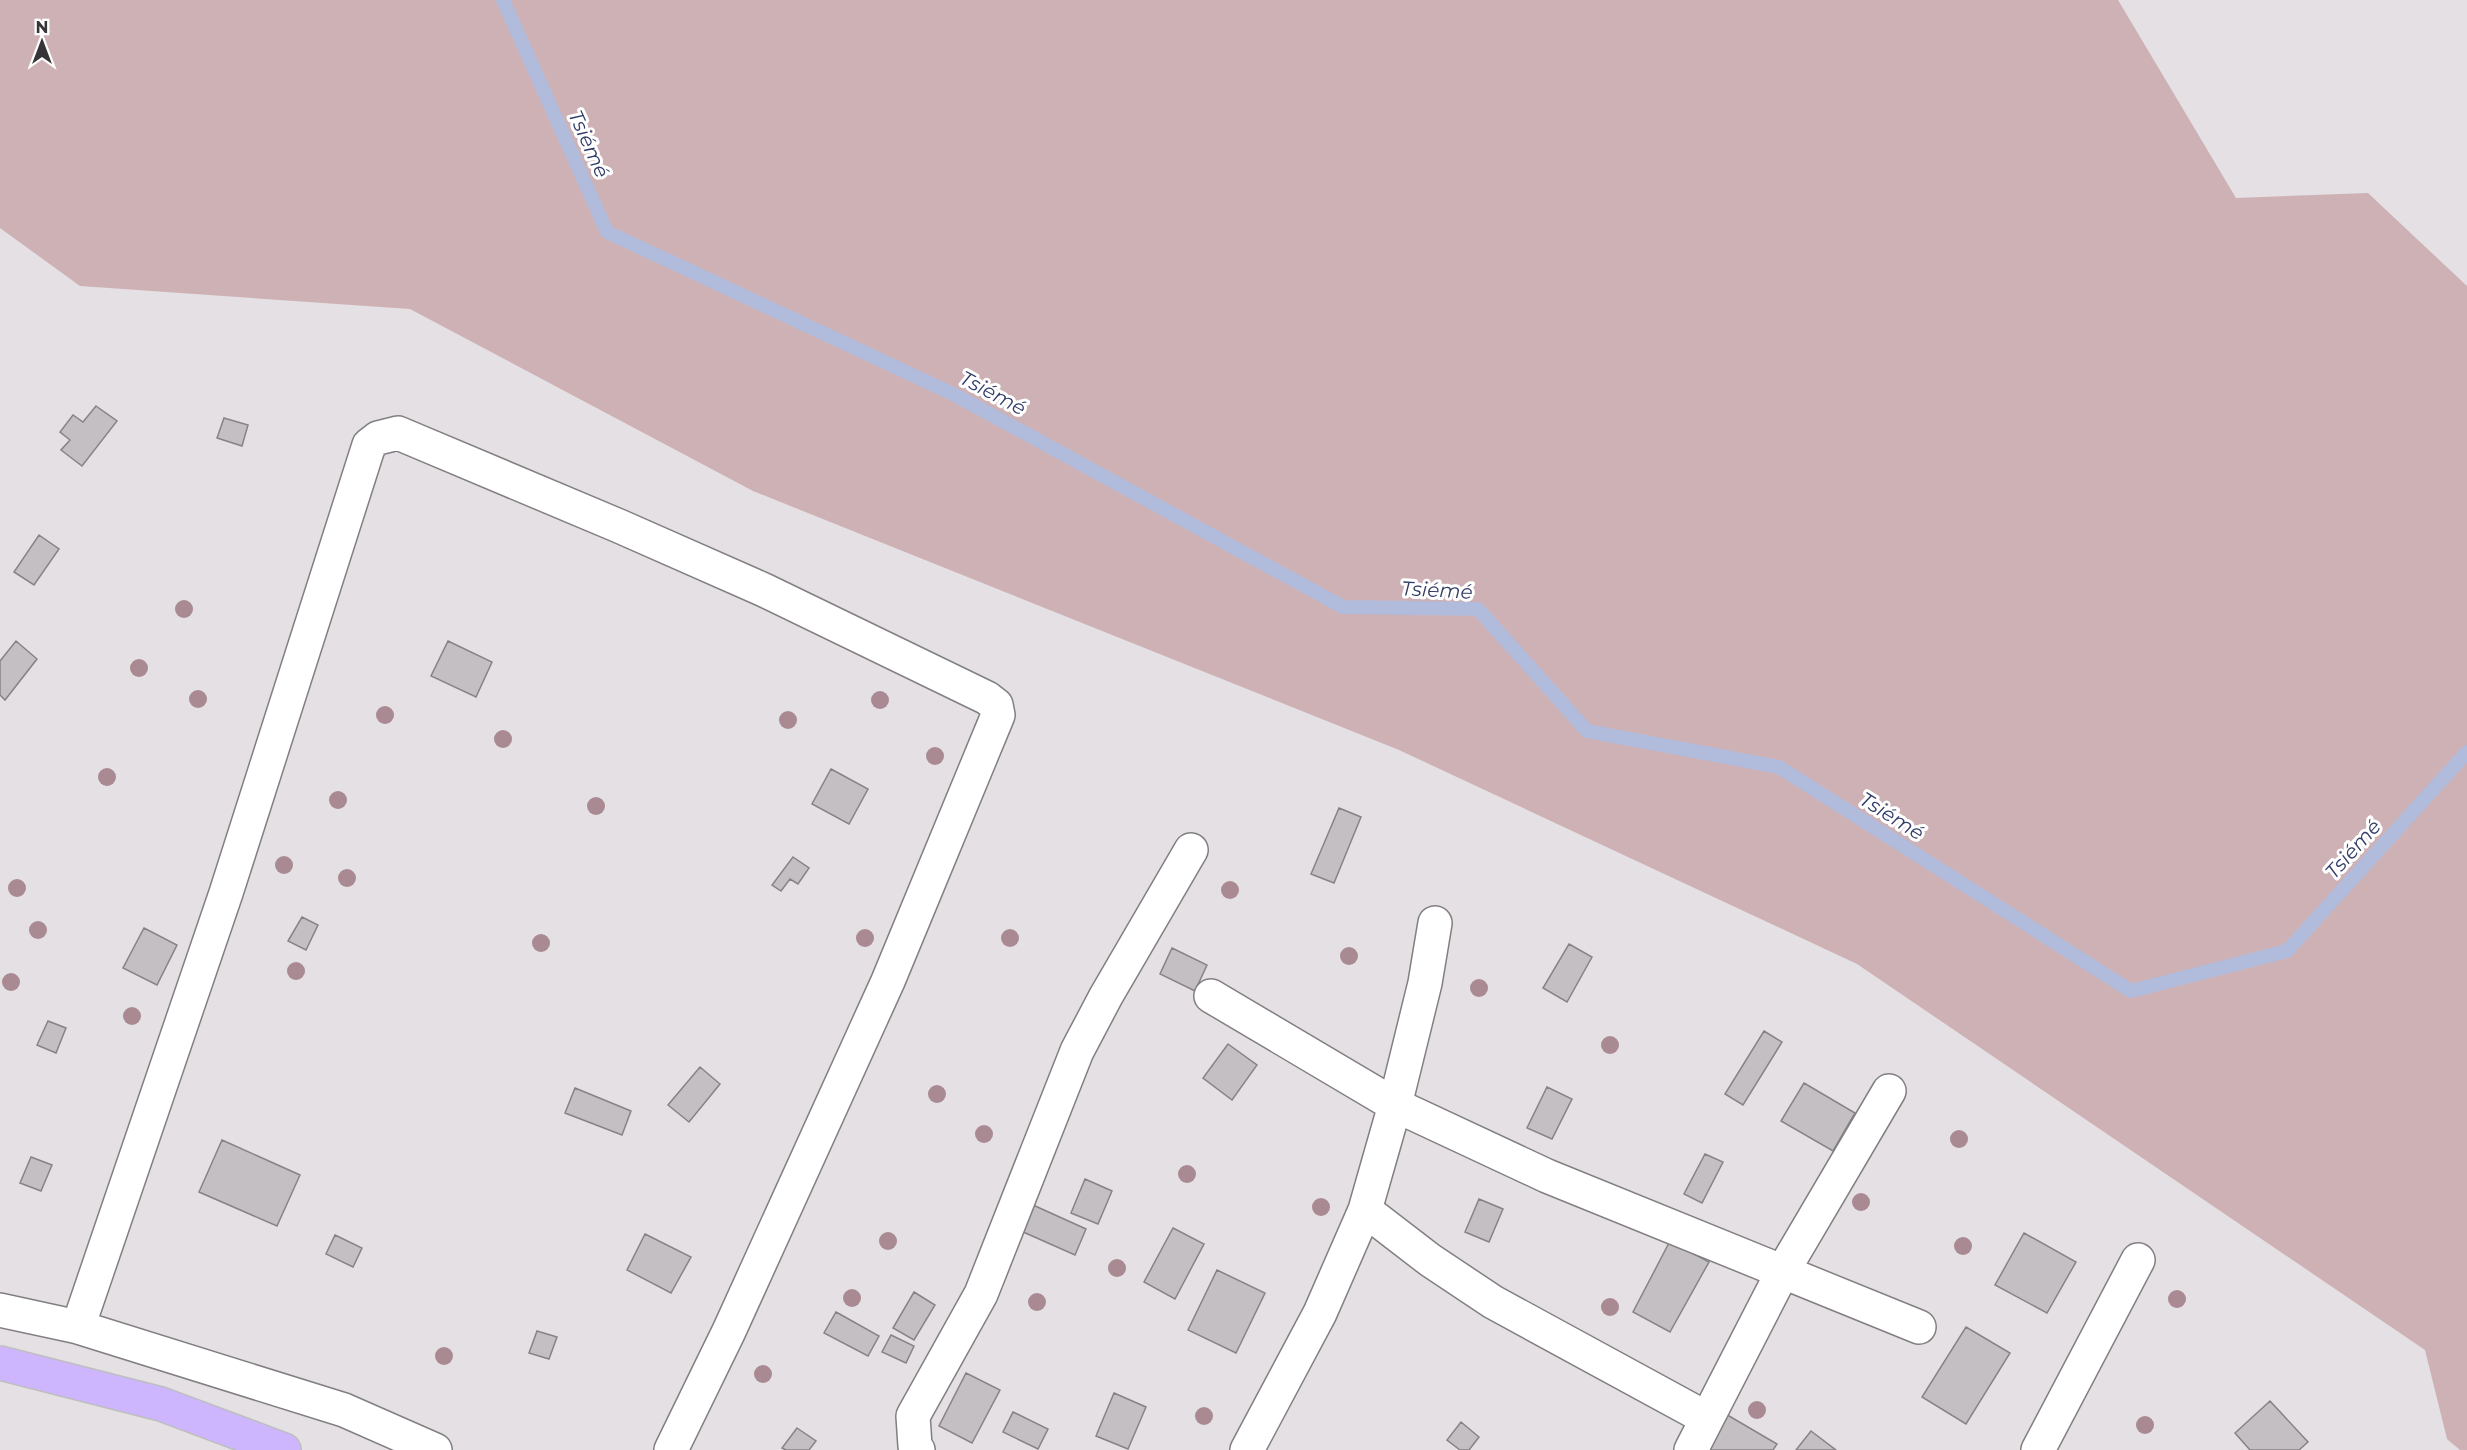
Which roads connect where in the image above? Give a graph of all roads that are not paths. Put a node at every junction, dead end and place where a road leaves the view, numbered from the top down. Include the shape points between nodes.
1 (1191, 850) dead end
2 (1435, 922) dead end
3 (1211, 996) dead end
4 (1889, 1091) dead end
5 (1395, 1105) junction
6 (1365, 1210) junction
7 (2138, 1260) dead end
8 (1784, 1271) junction
9 (0, 1310) edge
10 (78, 1327) junction
11 (1919, 1327) dead end
12 (0, 1363) edge
13 (1706, 1418) junction
14 (284, 1450) edge
15 (435, 1450) edge
16 (671, 1450) edge
17 (918, 1450) edge
18 (1247, 1450) edge
19 (1691, 1450) edge
20 (2038, 1450) edge

1 - 17 street via 1077,1051 981,1294 913,1416
2 - 5 street via 1425,982
3 - 5 street
4 - 8 street
5 - 6 street
5 - 8 street via 1547,1176
6 - 13 street via 1493,1302
6 - 18 street via 1320,1314
7 - 20 street
8 - 11 street
8 - 13 street
9 - 10 street
10 - 15 street via 344,1410
10 - 16 street via 226,893 369,445 378,438 398,433 764,590 996,705 998,715 888,981
12 - 14 main road via 161,1404
13 - 19 street

